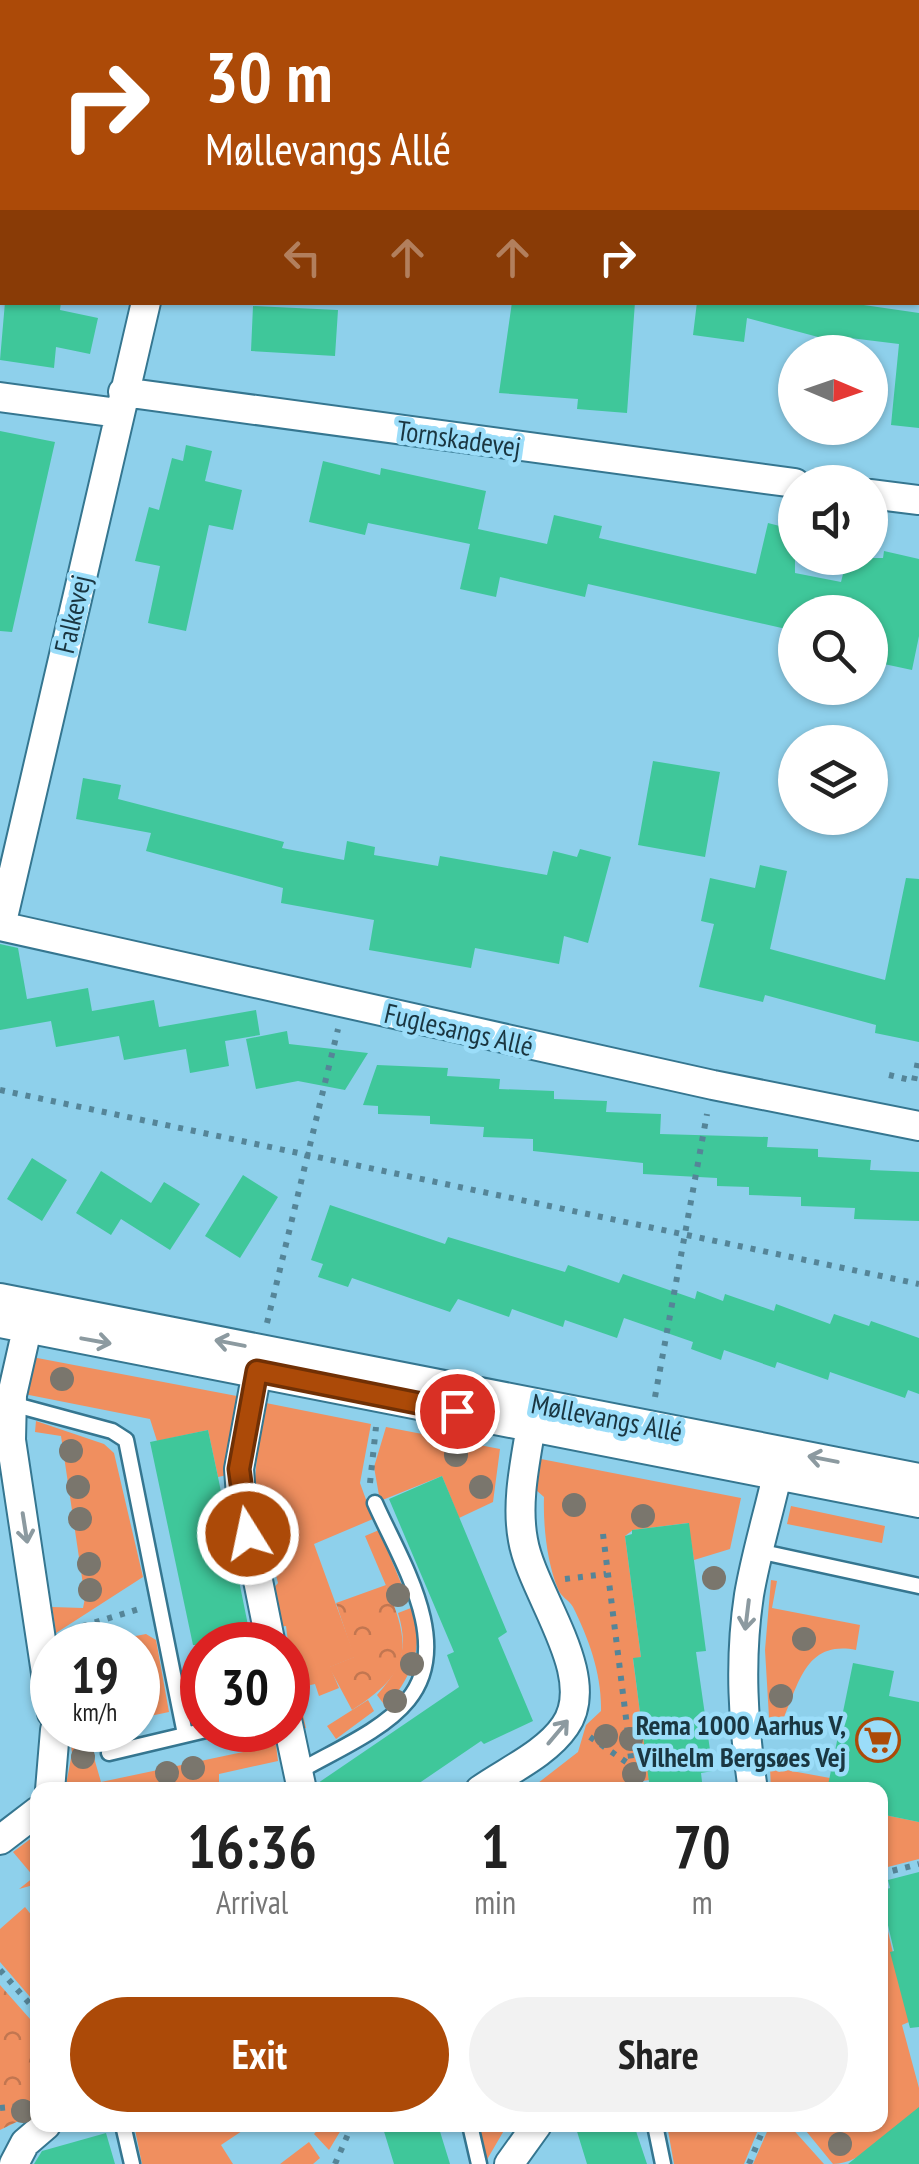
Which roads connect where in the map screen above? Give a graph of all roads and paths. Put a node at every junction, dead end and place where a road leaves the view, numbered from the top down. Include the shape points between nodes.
1 (145, 305) edge
2 (0, 397) edge
3 (121, 402) junction
4 (778, 482) edge
5 (888, 496) edge
6 (919, 500) edge
7 (0, 926) edge
8 (344, 1003) junction
9 (919, 1056) edge
10 (889, 1075) dead end
11 (0, 1090) edge
12 (705, 1125) dead end
13 (919, 1126) edge
14 (309, 1154) junction
15 (686, 1236) junction
16 (919, 1284) edge
17 (0, 1298) edge
18 (13, 1326) edge
19 (259, 1360) junction
20 (382, 1396) junction
21 (12, 1404) junction
22 (650, 1425) junction
23 (531, 1426) junction
24 (780, 1463) junction
25 (919, 1478) edge
26 (375, 1503) joint
27 (919, 1503) edge
28 (602, 1534) dead end
29 (758, 1552) junction
30 (919, 1586) edge
31 (159, 1604) junction
32 (39, 1622) edge
33 (86, 1622) edge
34 (267, 1622) edge
35 (180, 1709) edge
36 (567, 1724) junction
37 (180, 1735) edge
38 (53, 1752) edge
39 (294, 1752) edge
40 (108, 1753) dead end
41 (631, 1765) junction
42 (300, 1781) edge
43 (51, 1782) edge
44 (492, 1782) edge
45 (633, 1782) edge
46 (752, 1782) edge
47 (30, 1817) edge
48 (0, 1840) edge
49 (919, 1864) edge
50 (888, 1872) edge
51 (0, 1970) edge
52 (30, 2004) edge
53 (38, 2132) edge
54 (125, 2132) edge
55 (349, 2132) edge
56 (472, 2132) edge
57 (532, 2132) edge
58 (656, 2132) edge
59 (763, 2132) edge
60 (14, 2164) edge
61 (132, 2164) edge
62 (335, 2164) edge
63 (479, 2164) edge
64 (510, 2164) edge
65 (662, 2164) edge
66 (748, 2164) edge

1 - 3 street, Falkevej
2 - 3 street, Tornskadevej
3 - 4 street, Tornskadevej
3 - 7 street, Falkevej
5 - 6 street
7 - 8 street, Fuglesangs Allé
8 - 13 street, Fuglesangs Allé
8 - 14 path
9 - 10 path via 914,1080
11 - 14 path
12 - 15 path
14 - 15 path
14 - 19 path
15 - 16 path
15 - 22 path
19 -> 17 street, Møllevangs Allé
18 -> 19 street, Møllevangs Allé
18 - 21 street
19 - 20 street, Møllevangs Allé
19 - 22 street, Møllevangs Allé
19 - 34 street via 239,1469
20 - 23 street, Møllevangs Allé
20 - 26 path via 368,1475
21 - 31 lane via 126,1440
21 -> 32 street
22 - 24 street, Møllevangs Allé
23 - 24 street, Møllevangs Allé
23 - 36 street via 522,1538 534,1583 574,1668
25 -> 24 street, Møllevangs Allé
24 - 27 street, Møllevangs Allé
24 - 29 street
26 - 42 lane via 420,1608 424,1668 408,1700
28 - 41 path
29 - 30 lane
29 -> 46 street via 742,1680
31 - 33 path
31 - 35 lane
36 - 41 path
44 -> 36 street
37 - 40 lane
38 - 43 street
39 - 42 street
41 - 45 path
47 - 48 street
49 - 50 path
51 - 52 path
53 - 60 street
54 - 61 lane
55 - 62 path
56 - 63 lane
57 - 64 street
58 - 65 lane
59 - 66 path

